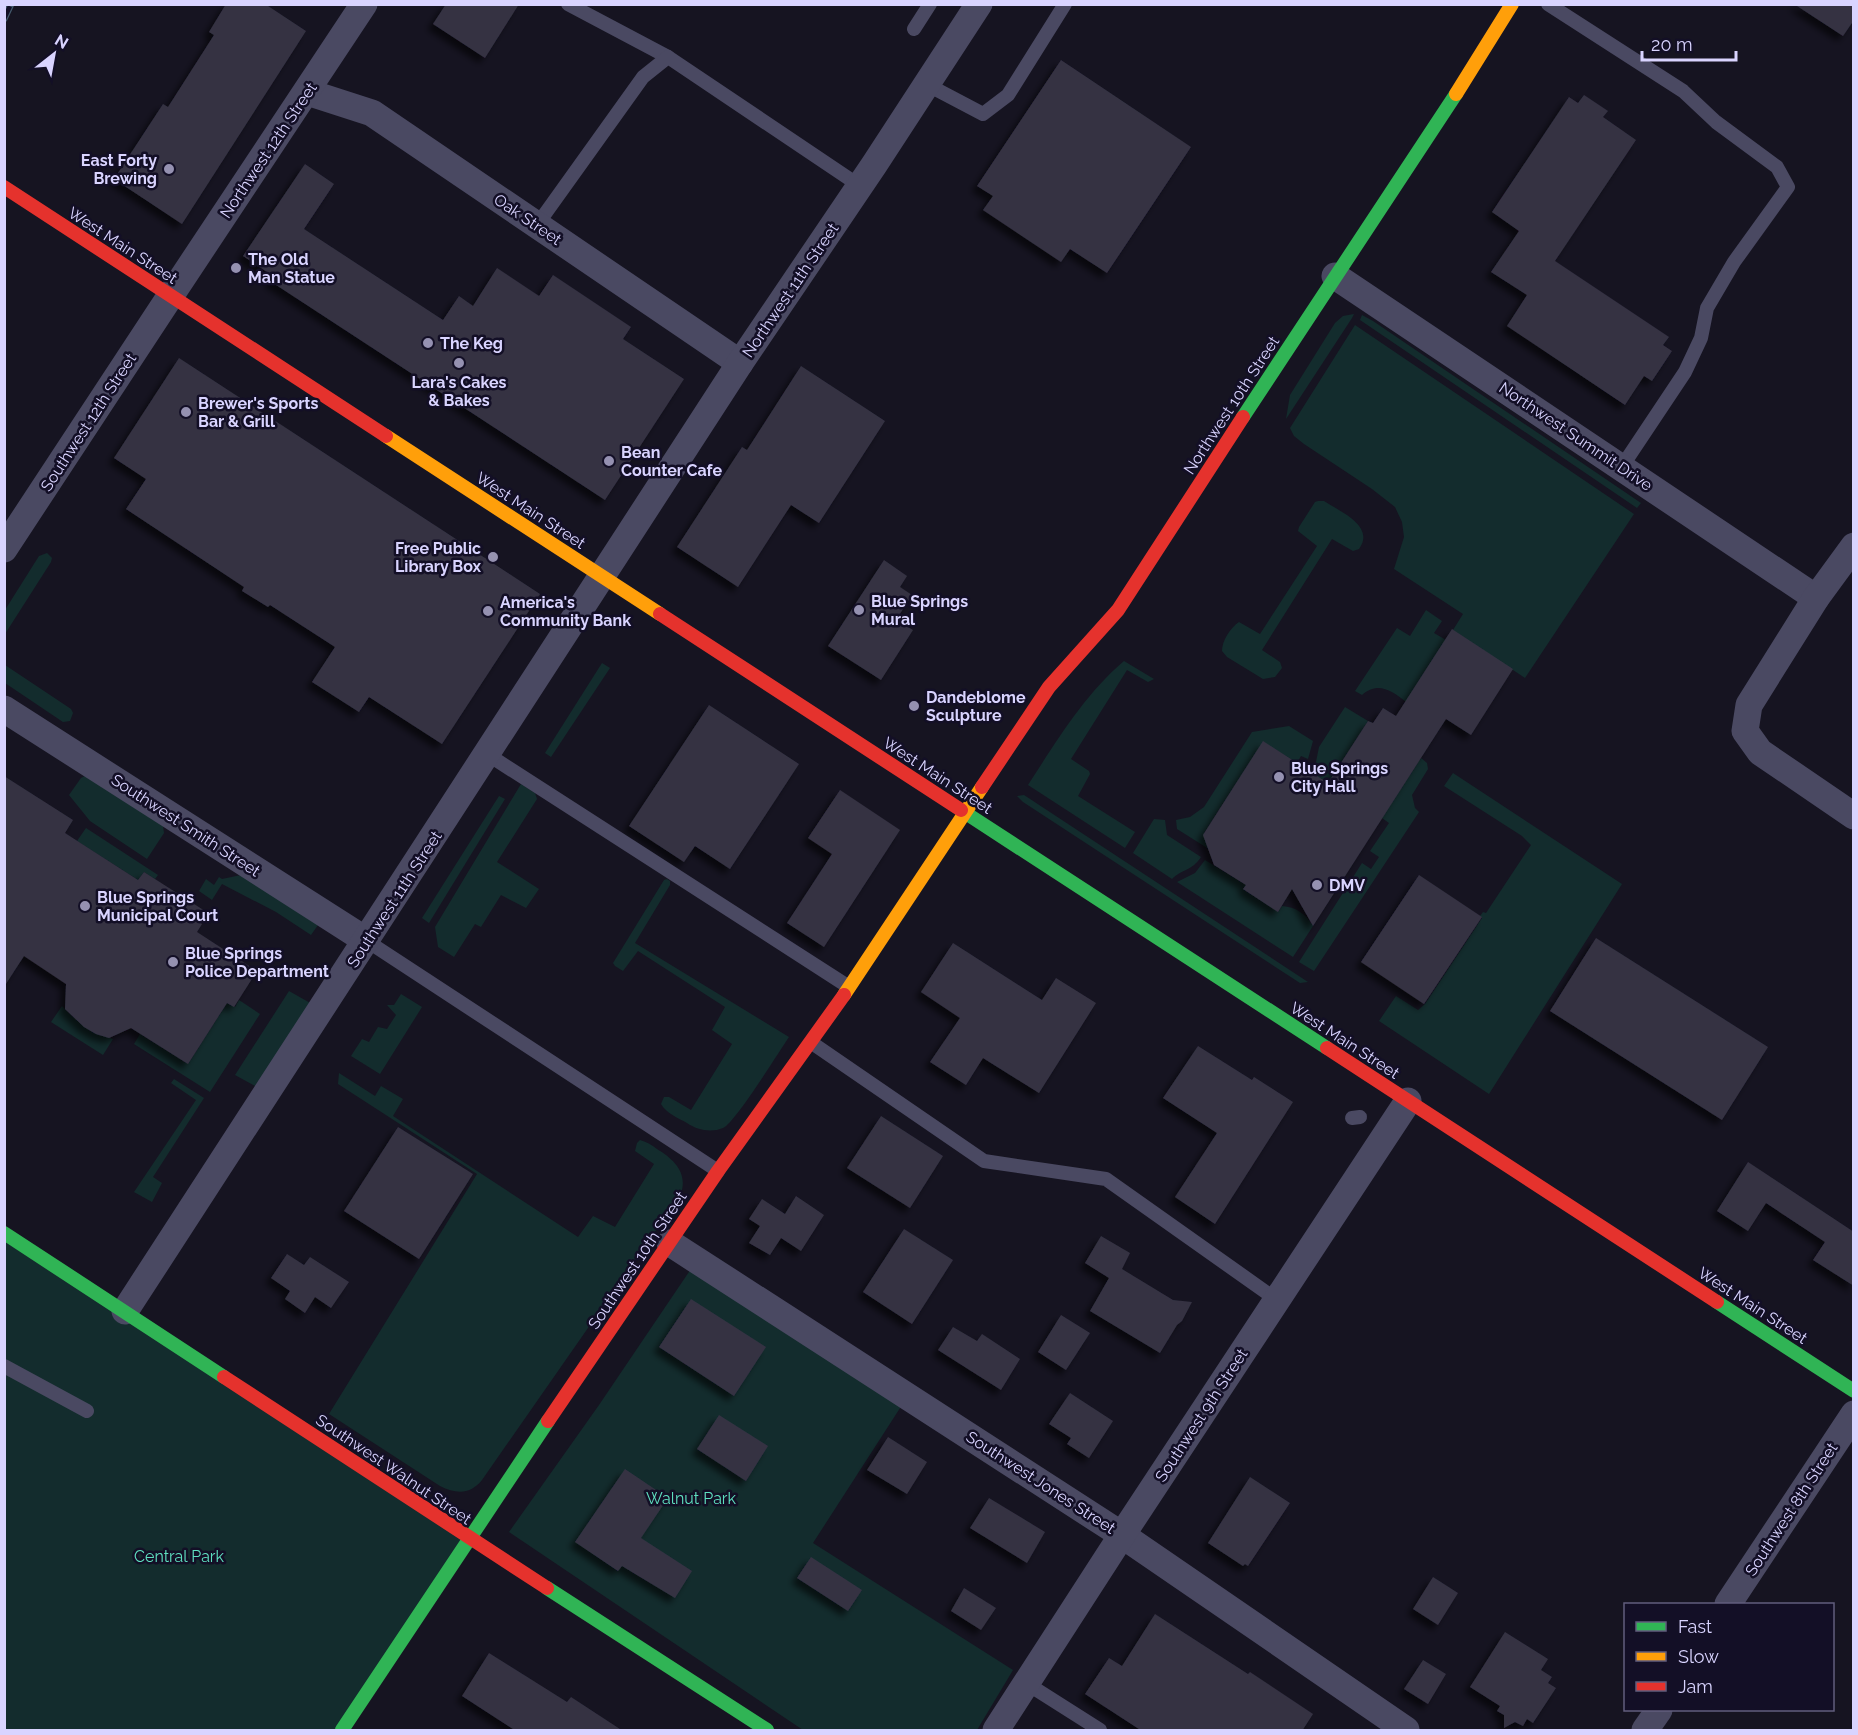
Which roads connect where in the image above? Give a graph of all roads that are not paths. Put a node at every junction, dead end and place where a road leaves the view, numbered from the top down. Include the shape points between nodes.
1 (364, 4) edge
2 (568, 4) edge
3 (930, 4) edge
4 (979, 4) edge
5 (1065, 4) edge
6 (1512, 4) edge
7 (1548, 4) edge
8 (914, 29) dead end
9 (668, 57) junction
10 (926, 84) junction
11 (307, 92) junction
12 (860, 186) junction
13 (4, 187) edge
14 (537, 225) junction
15 (1335, 276) junction
16 (171, 295) junction
17 (740, 363) junction
18 (1622, 468) junction
19 (1854, 546) edge
20 (4, 549) edge
21 (602, 576) junction
22 (1816, 598) junction
23 (4, 709) edge
24 (487, 754) junction
25 (966, 813) junction
26 (1854, 816) edge
27 (367, 941) junction
28 (849, 987) junction
29 (812, 1043) junction
30 (1408, 1101) junction
31 (718, 1171) junction
32 (4, 1233) edge
33 (670, 1243) junction
34 (1277, 1300) junction
35 (125, 1311) junction
36 (4, 1366) edge
37 (1854, 1391) edge
38 (87, 1411) dead end
39 (1854, 1414) edge
40 (1122, 1535) junction
41 (469, 1538) junction
42 (1729, 1603) edge
43 (1026, 1683) junction
44 (1658, 1711) edge
45 (342, 1731) edge
46 (767, 1731) edge
47 (996, 1731) edge
48 (1100, 1731) edge
49 (1406, 1731) edge
50 (1646, 1731) edge

1 - 11 street, Northwest 12th Street
2 - 9 lane
3 - 8 lane
4 - 10 street, Northwest 11th Street
5 - 10 lane via 1008,95 983,114
6 - 15 street, Northwest 10th Street
7 - 18 lane via 1683,91 1716,122 1777,167 1788,187 1734,262 1707,308 1701,338 1685,372
9 - 12 lane
9 - 14 lane via 643,77
10 - 12 street, Northwest 11th Street
11 - 14 street, Oak Street via 372,113
11 - 16 street, Northwest 12th Street
12 - 17 street, Northwest 11th Street
13 - 16 street, West Main Street
14 - 17 street, Oak Street
15 - 18 street, Northwest Summit Drive
15 - 25 street, Northwest 10th Street via 1118,610 1049,687
16 - 20 street, Southwest 12th Street
16 - 21 street, West Main Street
17 - 21 street, Northwest 11th Street
18 - 22 street, Northwest Summit Drive
19 - 22 street
21 - 24 street, Southwest 11th Street
21 - 25 street, West Main Street
22 - 26 street via 1749,705 1745,731 1760,752
23 - 27 street, Southwest Smith Street
24 - 27 street, Southwest 11th Street
24 - 28 lane
25 - 28 street, Southwest 10th Street
25 - 30 street, West Main Street
27 - 31 lane
27 - 35 street, Southwest 11th Street
28 - 29 street, Southwest 10th Street
29 - 31 street, Southwest 10th Street
29 - 34 lane via 984,1161 1106,1179
30 - 34 street, Southwest 9th Street
30 - 37 street, West Main Street
31 - 33 street, Southwest 10th Street
32 - 35 street, Southwest Walnut Street
33 - 40 street, Southwest Jones Street
33 - 41 street, Southwest 10th Street
34 - 40 street, Southwest 9th Street
35 - 41 street, Southwest Walnut Street
36 - 38 lane
39 - 42 street, Southwest 8th Street
40 - 43 street, Southwest 9th Street
40 - 49 street, Southwest Jones Street
41 - 45 street, Southwest 10th Street
41 - 46 street, Southwest Walnut Street
43 - 47 street, Southwest 9th Street
43 - 48 lane
44 - 50 street

